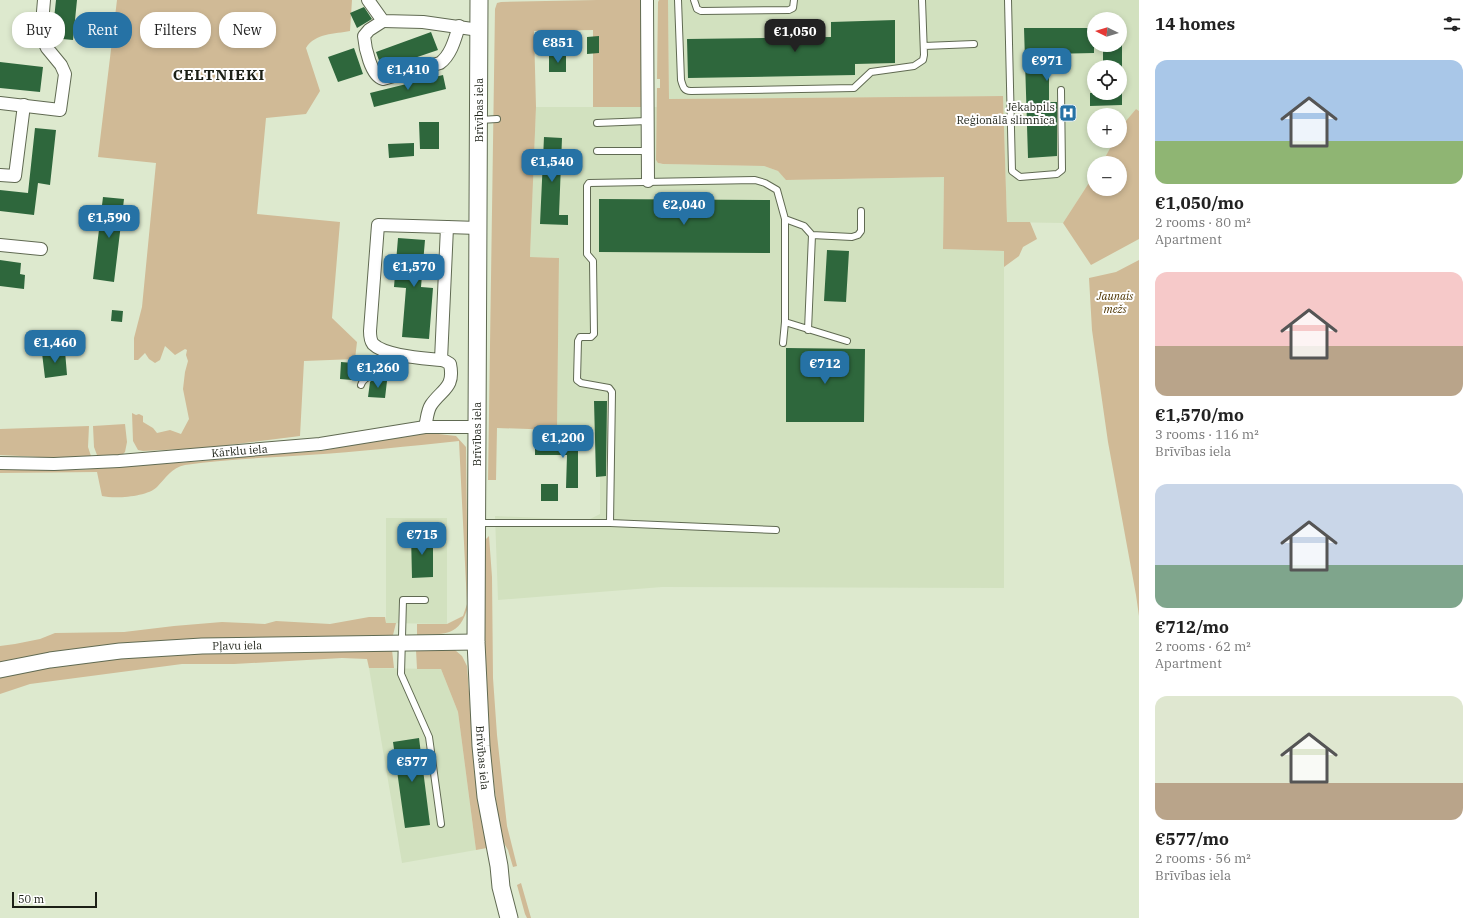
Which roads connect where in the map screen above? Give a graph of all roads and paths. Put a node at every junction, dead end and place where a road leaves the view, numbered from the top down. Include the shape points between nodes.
1 (44, 0) edge
2 (368, 0) edge
3 (479, 0) edge
4 (646, 0) edge
5 (678, 0) edge
6 (694, 0) edge
7 (794, 0) edge
8 (922, 0) edge
9 (1008, 0) edge
10 (383, 21) junction
11 (459, 26) junction
12 (479, 30) junction
13 (974, 44) dead end
14 (924, 46) junction
15 (1061, 90) dead end
16 (0, 103) edge
17 (24, 105) junction
18 (497, 119) dead end
19 (479, 121) junction
20 (647, 121) junction
21 (597, 123) dead end
22 (597, 151) dead end
23 (647, 151) junction
24 (0, 175) edge
25 (648, 181) junction
26 (861, 211) dead end
27 (785, 219) junction
28 (448, 227) junction
29 (478, 228) junction
30 (812, 235) junction
31 (0, 245) edge
32 (41, 249) dead end
33 (785, 322) junction
34 (808, 330) junction
35 (847, 341) dead end
36 (783, 343) dead end
37 (398, 355) junction
38 (441, 360) junction
39 (361, 385) dead end
40 (425, 427) junction
41 (477, 427) junction
42 (0, 463) edge
43 (477, 522) junction
44 (610, 523) junction
45 (776, 530) dead end
46 (425, 600) dead end
47 (476, 642) junction
48 (402, 644) junction
49 (0, 670) edge
50 (441, 824) dead end
51 (499, 866) junction
52 (508, 918) edge
53 (520, 918) edge

1 - 17 street via 41,35 65,74 60,110
2 - 10 street
3 - 12 main road, Brīvības iela
4 - 20 street
5 - 14 lane via 681,80 683,88 687,91 854,88 871,72 918,64 923,60
6 - 7 lane via 697,9 701,11 789,10 793,8
8 - 14 lane
9 - 15 lane via 1012,171 1020,177 1057,174 1062,170
10 - 11 street
10 - 11 street via 367,32 364,40 372,67 378,77 383,79 444,61
11 - 12 street
12 - 19 main road, Brīvības iela
13 - 14 lane
16 - 17 street
17 - 24 street via 15,176
18 - 19 lane
19 - 29 main road, Brīvības iela
20 - 21 lane
20 - 23 street
22 - 23 lane
23 - 25 street
25 - 27 lane via 755,180 777,190
25 - 44 lane via 589,183 587,186 587,254 593,262 594,334 580,337 578,341 578,380 581,383 609,388 612,392
26 - 30 lane via 858,235
27 - 30 lane via 804,226
27 - 33 lane
28 - 29 street
28 - 37 street via 378,225 370,337 373,344
28 - 38 street
29 - 41 main road, Brīvības iela
30 - 34 lane
31 - 32 street
33 - 34 lane
33 - 36 lane
34 - 35 lane
37 - 38 street
37 - 39 lane via 396,372 391,370 368,377
38 - 40 street via 450,364 451,380 430,406
40 - 41 street, Kārklu iela
40 - 42 street, Kārklu iela via 320,444 206,454 96,463
41 - 43 main road, Brīvības iela
43 - 44 lane
43 - 47 main road, Brīvības iela
44 - 45 lane
46 - 48 lane via 403,600
47 - 48 street, Pļavu iela
47 - 51 main road, Brīvības iela via 486,797
48 - 49 street, Pļavu iela via 202,646 120,651 50,660
48 - 50 lane via 401,674 429,737
51 - 52 main road, Brīvības iela
51 - 53 main road, Brīvības iela

